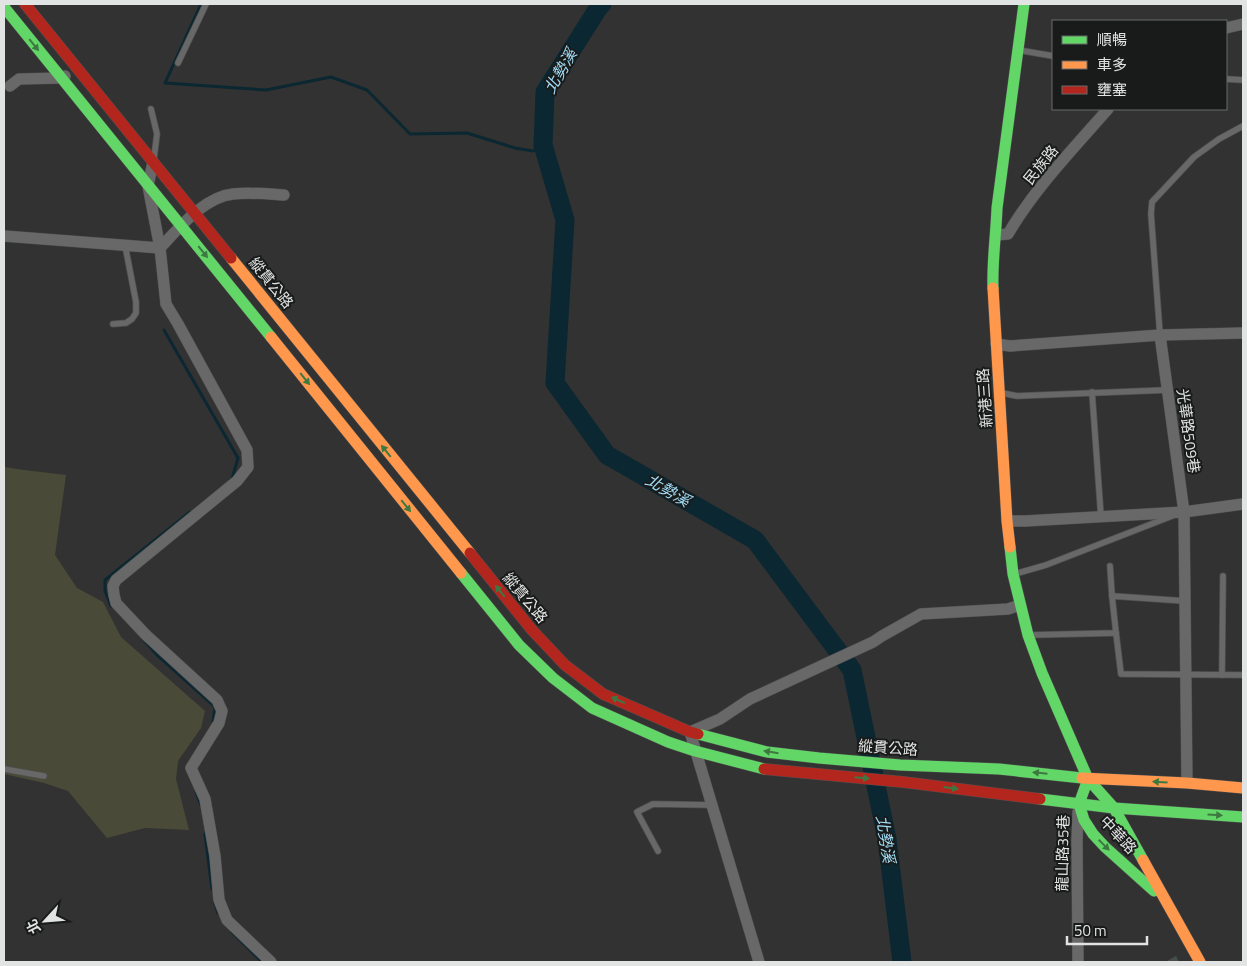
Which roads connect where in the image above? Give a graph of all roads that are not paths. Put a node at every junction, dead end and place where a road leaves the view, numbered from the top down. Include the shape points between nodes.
1 (25, 4) edge
2 (206, 4) edge
3 (1024, 4) edge
4 (4, 7) edge
5 (1243, 24) edge
6 (1227, 28) edge
7 (1018, 50) junction
8 (1052, 56) edge
9 (178, 63) dead end
10 (76, 67) junction
11 (61, 78) junction
12 (1227, 79) edge
13 (1243, 80) edge
14 (10, 86) dead end
15 (151, 109) dead end
16 (1107, 110) edge
17 (1243, 126) edge
18 (153, 162) junction
19 (148, 186) junction
20 (284, 195) dead end
21 (195, 213) junction
22 (182, 225) junction
23 (996, 235) junction
24 (4, 236) edge
25 (126, 245) junction
26 (160, 248) junction
27 (113, 324) dead end
28 (1243, 333) edge
29 (1160, 335) junction
30 (996, 344) junction
31 (1167, 390) junction
32 (1092, 392) junction
33 (1000, 393) junction
34 (1243, 504) edge
35 (1184, 512) junction
36 (1101, 517) junction
37 (1007, 521) junction
38 (1110, 566) dead end
39 (1013, 574) junction
40 (1222, 576) dead end
41 (1112, 596) junction
42 (1185, 601) junction
43 (1020, 605) junction
44 (1116, 633) junction
45 (1028, 635) junction
46 (1186, 674) junction
47 (1222, 675) junction
48 (1243, 675) edge
49 (690, 732) junction
50 (695, 751) junction
51 (4, 768) edge
52 (44, 776) dead end
53 (1088, 779) junction
54 (1187, 783) junction
55 (1243, 788) edge
56 (1079, 804) junction
57 (711, 805) junction
58 (1114, 808) junction
59 (1243, 818) edge
60 (658, 851) dead end
61 (1164, 899) junction
62 (272, 962) edge
63 (759, 962) edge
64 (1078, 962) edge
65 (1200, 962) edge

1 - 10 main road, 縱貫公路
2 - 9 lane
3 - 7 main road, 新港三路
4 -> 11 main road
5 - 6 street
7 - 8 lane
7 - 23 main road, 新港三路
10 - 11 street
10 - 18 main road, 縱貫公路
11 - 14 street via 19,79
11 - 19 main road
12 - 13 lane
15 - 18 lane via 157,134
16 - 23 street, 民族路 via 1059,165 1008,234
17 - 29 lane, 光華路509巷 via 1194,157 1152,202
18 - 19 street
18 - 21 main road, 縱貫公路
19 - 22 main road
19 - 26 street
20 - 21 street via 232,194 213,200
21 - 22 street
49 -> 21 main road, 縱貫公路 via 603,694 558,658 444,523
22 - 26 street
22 -> 50 main road via 519,645 553,678 592,708
23 - 30 main road, 新港三路 via 992,270
24 - 25 street
25 - 26 street
25 - 27 lane via 136,313 126,323
26 - 62 street via 166,304 247,450 248,467 237,481 116,580 114,595 116,603 146,635 220,705 219,723 191,768 205,799 219,900 227,920
28 - 29 street
29 - 30 street via 1010,346
29 - 31 street, 光華路509巷
30 - 33 main road, 新港三路
31 - 32 lane
31 - 35 street, 光華路509巷
32 - 33 lane via 1017,396
32 - 36 lane
33 - 37 main road, 新港三路
34 - 35 street
35 - 36 street
35 - 39 lane via 1046,566
35 - 42 street, 光華路509巷
36 - 37 street
37 - 39 main road, 新港三路
38 - 41 lane
39 - 43 main road, 新港三路
40 - 47 lane
41 - 42 lane
41 - 44 lane
42 - 46 street, 光華路509巷
43 - 45 main road, 新港三路
43 - 49 street via 1008,609 922,614 874,642 750,699 720,719
44 - 45 lane
44 - 46 lane via 1121,674
45 - 53 main road, 新港三路
46 - 47 lane
46 - 54 street, 光華路509巷
47 - 48 lane
49 - 50 street
53 -> 49 main road, 縱貫公路 via 1000,769 900,765 767,752
50 -> 56 main road via 766,770 903,782
50 - 57 street
51 - 52 lane
54 -> 53 main road, 縱貫公路
53 - 56 main road
53 - 58 main road, 中華路
54 - 55 main road, 縱貫公路
56 - 58 main road
56 -> 61 main road, 中華路 via 1093,834
56 - 64 street, 龍山路35巷
57 - 60 lane via 653,804 636,812
57 - 63 street
58 -> 59 main road
58 - 61 main road, 中華路
61 - 65 main road, 中華路

